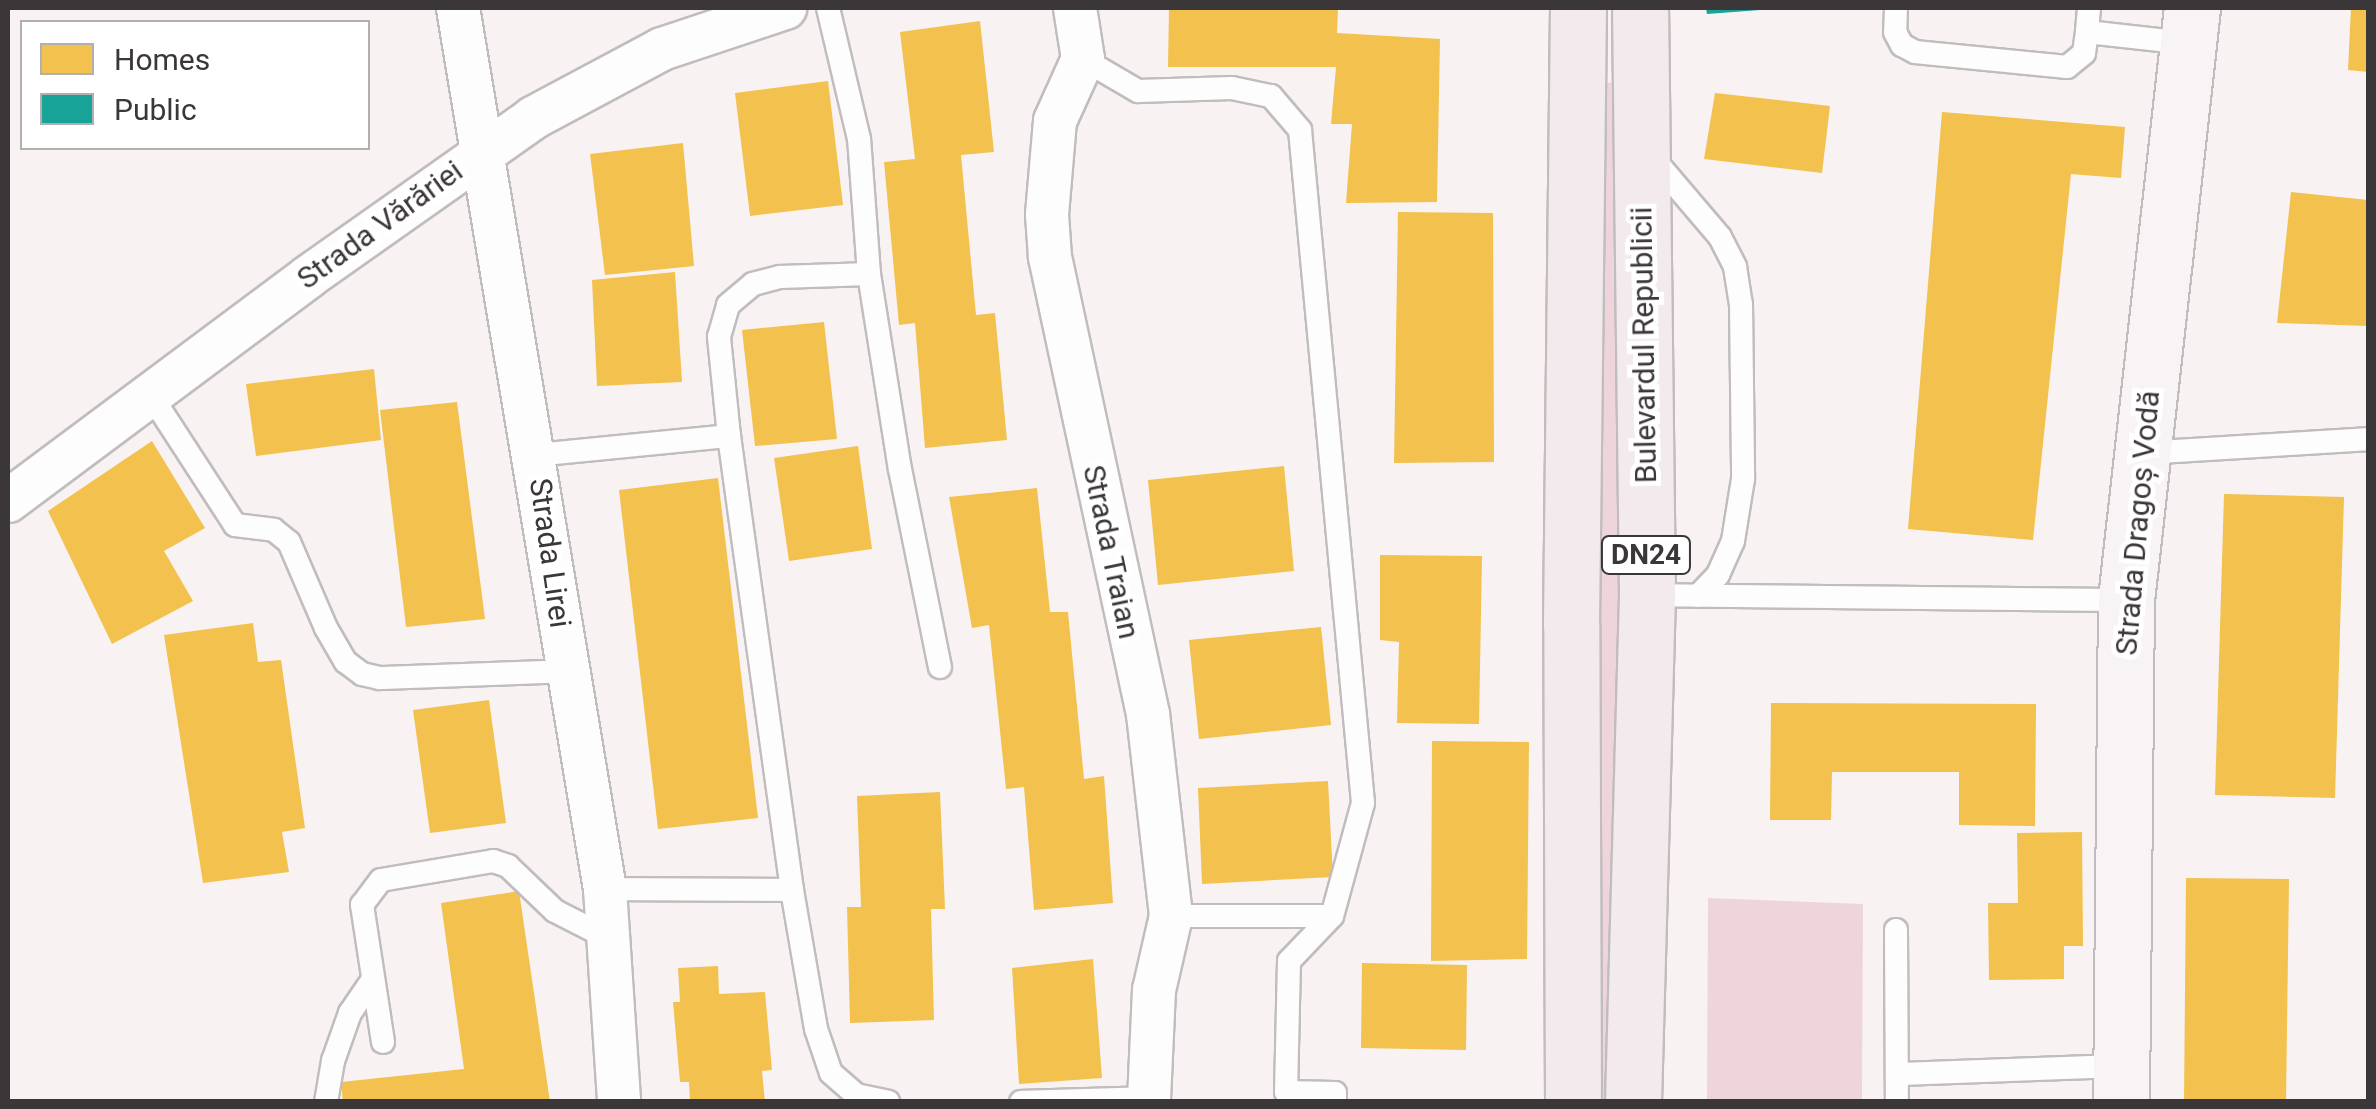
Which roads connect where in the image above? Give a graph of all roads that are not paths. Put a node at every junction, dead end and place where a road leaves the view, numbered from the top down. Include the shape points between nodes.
1 (458, 8) edge
2 (785, 8) edge
3 (828, 8) edge
4 (1076, 8) edge
5 (1578, 8) edge
6 (1640, 8) edge
7 (1896, 8) edge
8 (2089, 8) edge
9 (2190, 25) edge
10 (2087, 32) junction
11 (1083, 59) junction
12 (1642, 144) junction
13 (481, 151) junction
14 (869, 274) junction
15 (150, 394) junction
16 (729, 436) junction
17 (2368, 439) edge
18 (2142, 453) junction
19 (535, 454) junction
20 (8, 501) edge
21 (1672, 596) junction
22 (2126, 600) junction
23 (940, 667) dead end
24 (568, 671) junction
25 (605, 889) junction
26 (792, 890) junction
27 (1171, 916) junction
28 (1332, 916) junction
29 (1896, 930) dead end
30 (610, 939) junction
31 (374, 978) junction
32 (383, 1042) dead end
33 (1898, 1074) junction
34 (2121, 1084) edge
35 (1149, 1100) edge
36 (326, 1102) edge
37 (619, 1102) edge
38 (888, 1102) edge
39 (1022, 1102) edge
40 (1335, 1102) edge
41 (1573, 1102) edge
42 (1633, 1102) edge
43 (1898, 1102) edge

1 - 13 street, Strada Lirei
2 - 13 street, Strada Vărăriei via 662,49
3 - 14 lane via 859,139
4 - 11 street
5 - 41 main road, DN24
6 - 12 main road, Bulevardul Republicii / DN24
7 - 10 lane via 1895,32 1915,52 2067,66 2084,53
8 - 10 lane
9 - 10 lane
9 - 18 main road, Strada Dragoș Vodă
11 - 27 street, Strada Traian via 1055,121 1050,257 1148,714
11 - 28 lane via 1138,91 1232,88 1270,96 1300,130 1363,803
12 - 21 main road, Bulevardul Republicii / DN24
12 - 21 lane via 1720,237 1735,267 1741,304 1743,479 1733,541 1718,575
13 - 15 street, Strada Vărăriei
13 - 19 street, Strada Lirei
14 - 16 lane via 780,277 753,284 728,304 719,337
14 - 23 lane
15 - 20 street, Strada Vărăriei
15 - 24 lane via 234,525 274,530 289,542 326,628 346,662 362,674
16 - 19 lane
16 - 26 lane
17 - 18 lane
18 - 22 main road, Strada Dragoș Vodă
19 - 24 street, Strada Lirei
21 - 22 lane
21 - 42 main road, Bulevardul Republicii / DN24
22 - 34 main road, Strada Dragoș Vodă
24 - 25 street, Strada Lirei
25 - 26 lane
25 - 30 street, Strada Lirei
26 - 38 lane via 816,1030 831,1073 856,1095
27 - 28 lane
27 - 35 street, Strada Traian via 1154,990
28 - 40 lane via 1290,961 1286,1092 1335,1093
29 - 33 lane
30 - 31 lane via 556,911 493,860 382,880 368,891 362,905
30 - 37 street, Strada Lirei
31 - 32 lane
31 - 36 lane via 350,1013
33 - 34 lane
33 - 43 lane
35 - 39 lane

